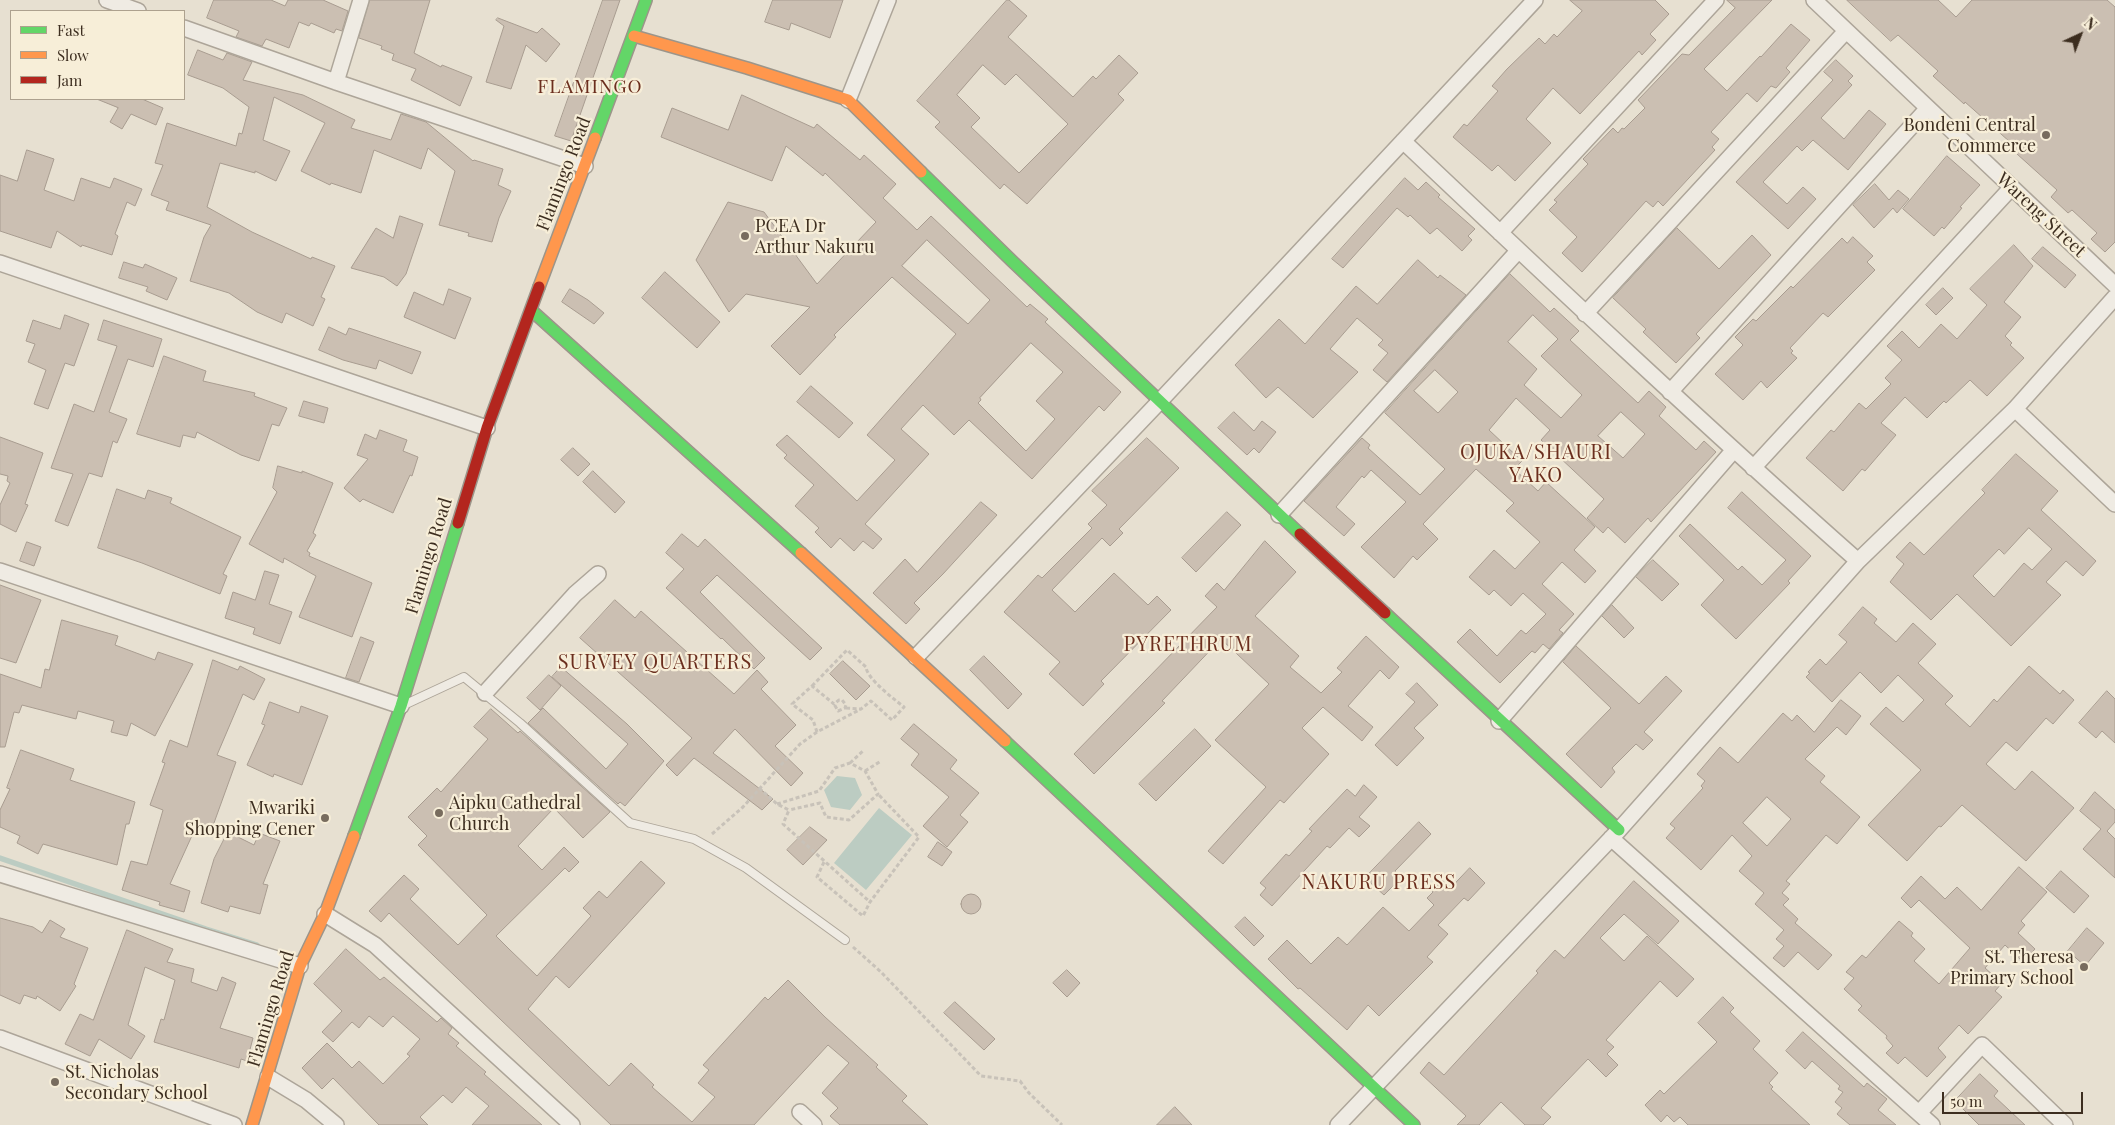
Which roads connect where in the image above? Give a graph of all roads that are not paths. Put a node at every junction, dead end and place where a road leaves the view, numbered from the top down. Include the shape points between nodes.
1 (107, 0) edge
2 (361, 0) edge
3 (646, 0) edge
4 (888, 0) edge
5 (1535, 0) edge
6 (1716, 0) edge
7 (1814, 0) edge
8 (135, 10) edge
9 (185, 28) edge
10 (1846, 31) junction
11 (634, 36) junction
12 (336, 82) junction
13 (848, 100) junction
14 (1928, 108) junction
15 (1403, 141) junction
16 (585, 166) junction
17 (2012, 188) junction
18 (1500, 233) junction
19 (1518, 251) junction
20 (0, 263) edge
21 (2115, 285) edge
22 (2115, 297) edge
23 (531, 310) junction
24 (1585, 314) junction
25 (1670, 392) junction
26 (1160, 401) junction
27 (2015, 409) junction
28 (487, 428) junction
29 (1733, 450) junction
30 (1752, 468) junction
31 (2115, 504) edge
32 (1279, 515) junction
33 (1858, 561) junction
34 (0, 571) edge
35 (598, 574) dead end
36 (916, 658) junction
37 (485, 693) junction
38 (401, 706) junction
39 (1499, 721) junction
40 (1615, 834) junction
41 (0, 874) edge
42 (325, 914) junction
43 (845, 940) road end
44 (300, 966) junction
45 (0, 1038) edge
46 (268, 1077) junction
47 (1373, 1087) junction
48 (800, 1112) dead end
49 (1919, 1113) junction
50 (234, 1125) edge
51 (252, 1125) edge
52 (336, 1125) edge
53 (572, 1125) edge
54 (814, 1125) edge
55 (1338, 1125) edge
56 (1414, 1125) edge
57 (1932, 1125) edge
58 (2065, 1125) edge

1 - 8 street
2 - 12 street
3 - 11 street, Flamingo Road
4 - 13 street
5 - 15 street
6 - 18 street
7 - 10 street, Wareng Street
9 - 12 street
10 - 14 street, Wareng Street
10 - 24 street
11 - 13 street
11 - 16 street, Flamingo Road
12 - 16 street
13 - 26 street
14 - 17 street, Wareng Street
14 - 25 street
15 - 18 street
15 - 26 street
16 - 23 street, Flamingo Road
17 - 21 street, Wareng Street
17 - 30 street
18 - 19 street
19 - 24 street
19 - 32 street
20 - 28 street
22 - 27 street
23 - 28 street, Flamingo Road
23 - 36 street
24 - 25 street
25 - 29 street
26 - 32 street
26 - 36 street
27 - 31 street
27 - 33 street
28 - 38 street, Flamingo Road
29 - 30 street
29 - 39 street
30 - 33 street
32 - 39 street
33 - 40 street
34 - 38 street
35 - 37 street via 575,594
36 - 47 street
37 - 38 lane via 464,677
37 - 43 lane via 630,822 694,839 746,868
38 - 42 street, Flamingo Road
39 - 40 street
40 - 47 street
40 - 49 street
41 - 44 street
42 - 44 street, Flamingo Road
42 - 53 street via 375,945
44 - 46 street, Flamingo Road
45 - 50 street
46 - 51 street, Flamingo Road
46 - 52 street via 306,1100
47 - 55 street
47 - 56 street
48 - 54 street
49 - 57 street
49 - 58 street via 1982,1044

